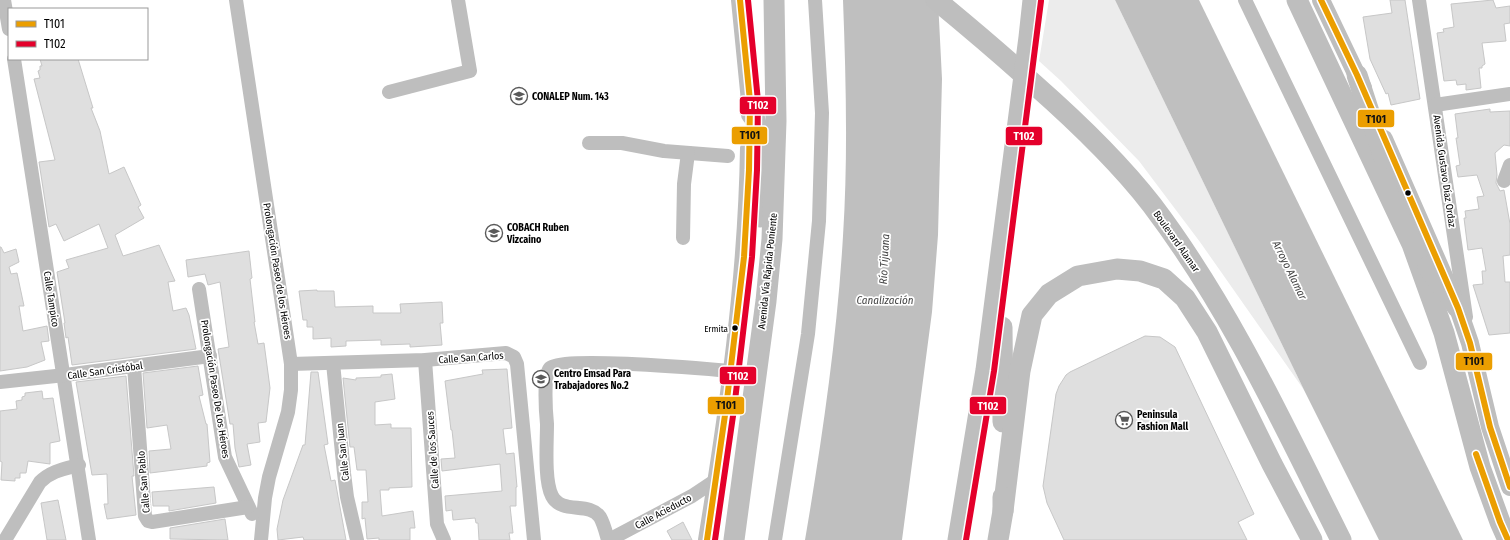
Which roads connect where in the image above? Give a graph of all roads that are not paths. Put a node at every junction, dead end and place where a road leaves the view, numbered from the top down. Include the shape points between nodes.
1 (4, 0) edge
2 (236, 0) edge
3 (458, 0) edge
4 (740, 0) edge
5 (774, 0) edge
6 (815, 0) edge
7 (936, 0) edge
8 (1033, 0) edge
9 (1245, 0) edge
10 (1297, 0) edge
11 (1419, 0) edge
12 (1323, 2) edge
13 (8, 23) edge
14 (14, 60) edge
15 (1357, 74) junction
16 (389, 92) dead end
17 (1510, 94) edge
18 (750, 101) junction
19 (1435, 105) junction
20 (590, 143) dead end
21 (688, 153) junction
22 (728, 156) dead end
23 (1510, 165) edge
24 (1504, 181) dead end
25 (683, 238) dead end
26 (1412, 244) junction
27 (1001, 263) junction
28 (199, 289) dead end
29 (766, 301) junction
30 (1458, 308) junction
31 (1470, 343) junction
32 (210, 356) junction
33 (425, 360) junction
34 (333, 363) junction
35 (1420, 363) dead end
36 (291, 364) junction
37 (134, 366) junction
38 (731, 371) junction
39 (65, 375) junction
40 (0, 382) edge
41 (1288, 434) junction
42 (79, 465) junction
43 (716, 480) junction
44 (1509, 482) edge
45 (248, 507) junction
46 (1003, 511) junction
47 (261, 534) edge
48 (5, 540) edge
49 (90, 540) edge
50 (357, 540) edge
51 (444, 540) edge
52 (534, 540) edge
53 (608, 540) edge
54 (707, 540) edge
55 (734, 540) edge
56 (775, 540) edge
57 (958, 540) edge
58 (998, 540) edge
59 (1312, 540) edge
60 (1327, 540) edge
61 (1341, 540) edge
62 (1508, 540) edge

1 - 13 street
2 - 36 street, Prolongación Paseo de los Héroes
3 - 16 street via 470,71
4 - 18 main road
5 - 29 highway, Avenida Vía Rápida Poniente via 775,181
6 - 56 street via 822,113 819,221 808,334
7 - 41 highway, Boulevard Alamar via 1074,119 1152,204 1200,273
8 - 27 highway
9 - 35 street
10 - 26 highway
11 - 19 street, Avenida Gustavo Díaz Ordaz
12 - 15 main road
14 - 39 street, Calle Tampico
15 - 26 highway
15 - 30 main road
17 - 19 street
18 - 29 highway via 757,128 760,268
18 - 38 main road via 744,258
19 - 31 street, Avenida Gustavo Díaz Ordaz
20 - 21 street via 622,144
21 - 22 street
21 - 25 street via 684,184
23 - 24 street
26 - 30 highway
26 - 62 highway via 1444,333 1480,467
27 - 46 highway
27 - 57 highway
28 - 32 street, Prolongación Paseo De Los Héroes
29 - 55 highway, Avenida Vía Rápida Poniente
30 - 31 main road
31 - 44 main road via 1490,427
32 - 37 street, Calle San Cristóbal
32 - 45 street, Prolongación Paseo De Los Héroes via 225,457
33 - 34 street, Calle San Carlos
33 - 51 street, Calle de los Sauces via 437,524
33 - 52 street, Calle San Carlos via 506,354 514,357 517,364
34 - 36 street, Calle San Carlos
34 - 50 street, Calle San Juan via 347,497
36 - 47 street, Prolongación Paseo de los Héroes via 288,412 269,477
37 - 39 street, Calle San Cristóbal
37 - 45 street, Calle San Pablo via 145,516 148,521
38 - 43 main road
38 - 53 street via 603,363 559,364 550,368 546,404 550,492 558,504 589,510 600,517
39 - 40 street, Calle San Cristóbal
39 - 42 street, Calle Tampico
41 - 60 highway
41 - 61 highway, Boulevard Alamar
42 - 48 street via 56,471 40,482
42 - 49 street, Calle Tampico
43 - 53 street, Calle Acieducto via 692,496
43 - 54 main road
45 - 47 street, Prolongación Paseo De Los Héroes
46 - 58 highway
46 - 59 highway via 1020,371 1032,315 1049,294 1078,276 1117,269 1164,279 1185,298 1207,332

